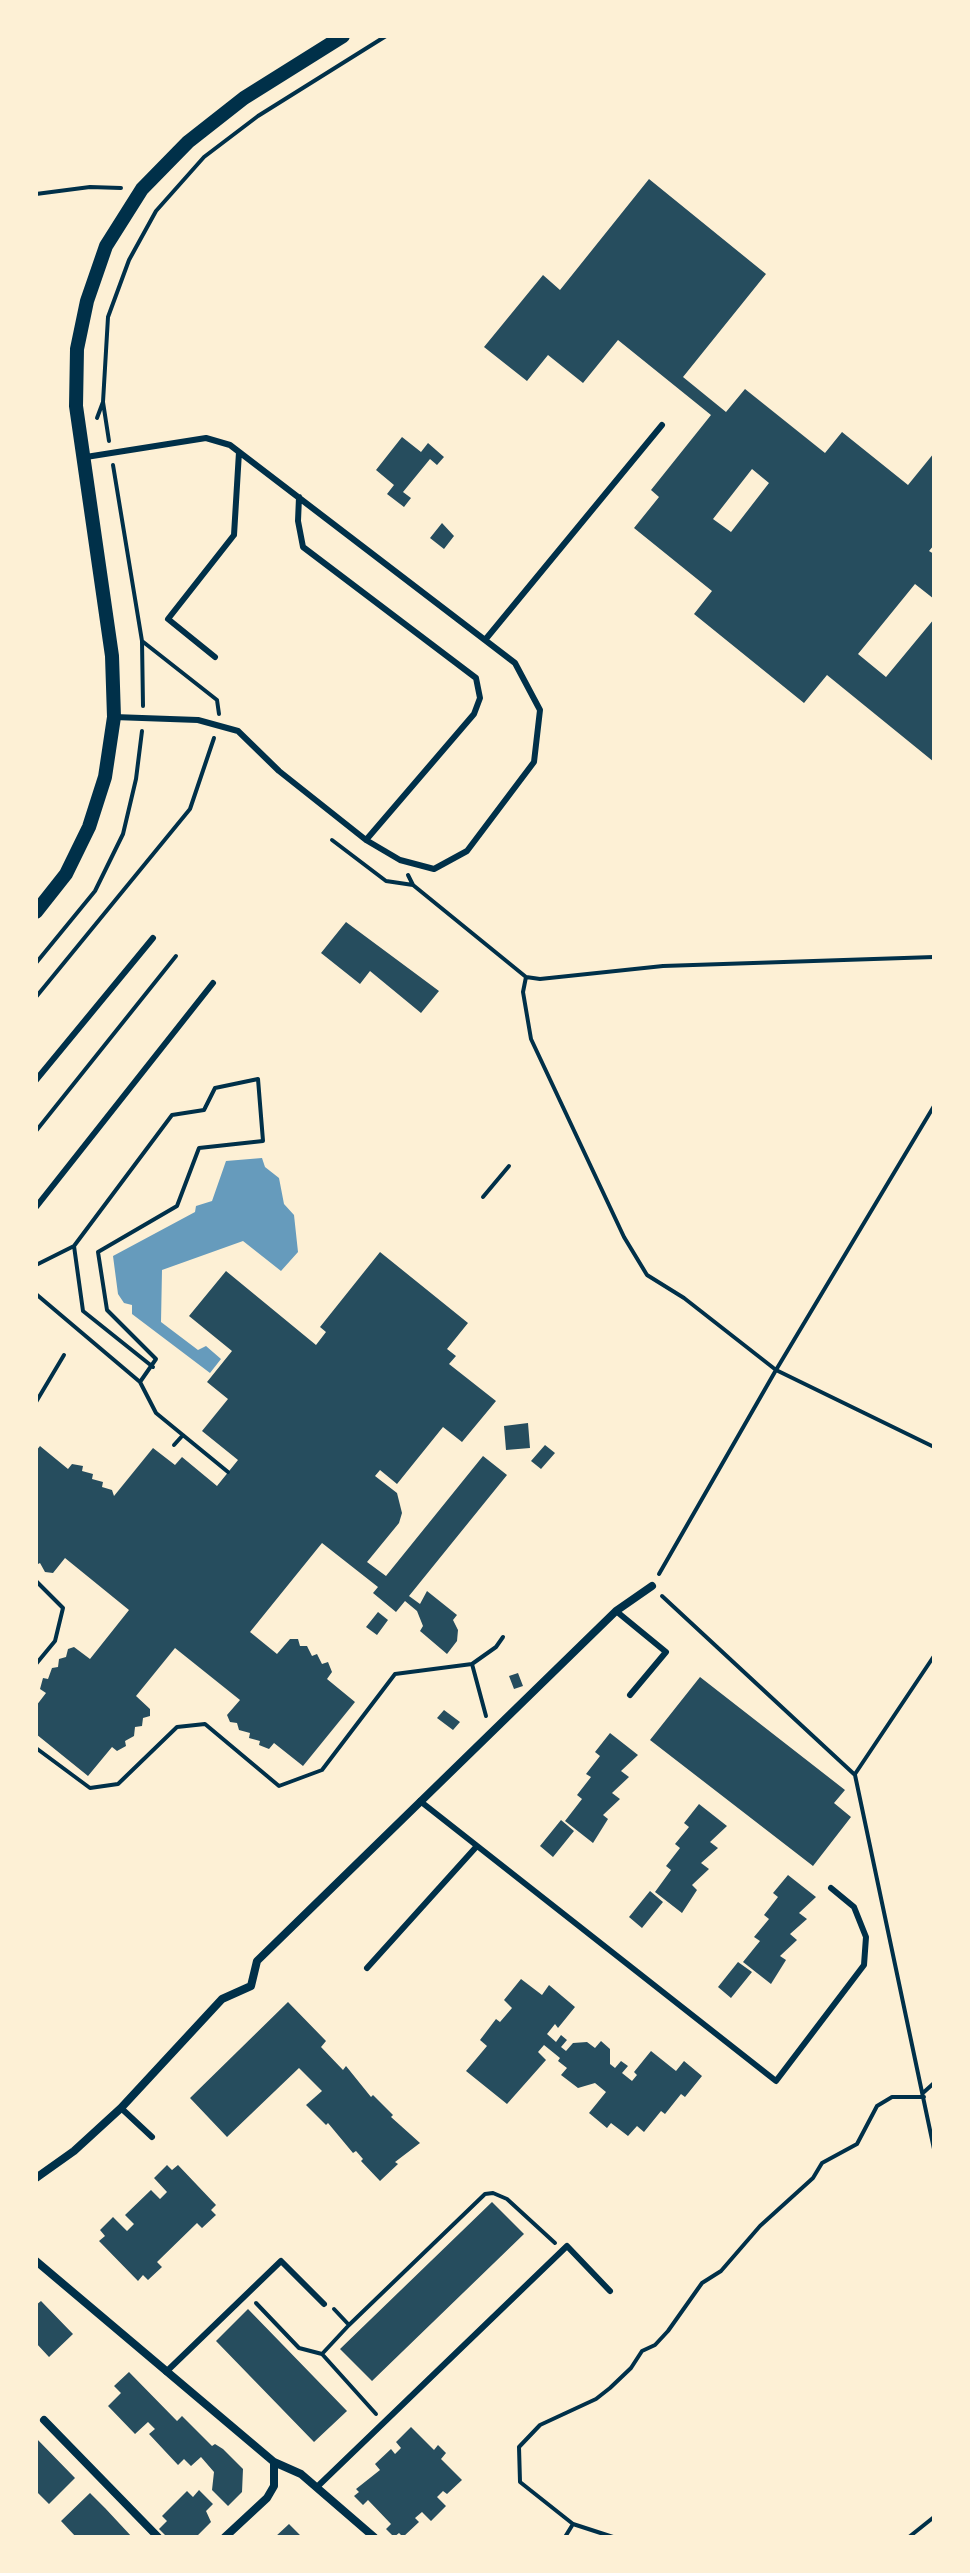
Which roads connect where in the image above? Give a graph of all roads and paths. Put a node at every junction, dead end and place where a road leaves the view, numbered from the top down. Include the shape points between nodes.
1 (343, 36) edge
2 (386, 36) edge
3 (142, 189) junction
4 (36, 194) edge
5 (103, 402) junction
6 (662, 425) dead end
7 (239, 452) junction
8 (111, 453) junction
9 (81, 457) junction
10 (299, 497) junction
11 (485, 640) junction
12 (142, 641) junction
13 (215, 657) dead end
14 (114, 717) junction
15 (143, 718) junction
16 (218, 725) junction
17 (332, 840) dead end
18 (366, 840) junction
19 (400, 860) junction
20 (413, 885) junction
21 (36, 912) edge
22 (153, 938) dead end
23 (176, 956) dead end
24 (934, 957) edge
25 (36, 963) edge
26 (526, 977) junction
27 (213, 983) dead end
28 (36, 997) edge
29 (36, 1080) edge
30 (934, 1106) edge
31 (36, 1131) edge
32 (509, 1166) dead end
33 (483, 1197) dead end
34 (36, 1207) edge
35 (74, 1246) junction
36 (36, 1265) edge
37 (36, 1294) edge
38 (64, 1355) dead end
39 (153, 1367) junction
40 (776, 1370) junction
41 (140, 1382) junction
42 (36, 1402) edge
43 (183, 1435) junction
44 (174, 1445) dead end
45 (934, 1447) edge
46 (228, 1472) dead end
47 (36, 1581) edge
48 (652, 1586) junction
49 (616, 1611) junction
50 (503, 1637) dead end
51 (934, 1656) edge
52 (36, 1664) edge
53 (472, 1664) junction
54 (630, 1695) dead end
55 (490, 1733) junction
56 (36, 1748) edge
57 (855, 1775) junction
58 (420, 1801) junction
59 (477, 1846) junction
60 (831, 1888) dead end
61 (367, 1968) dead end
62 (934, 2083) edge
63 (923, 2095) junction
64 (121, 2108) junction
65 (152, 2137) dead end
66 (934, 2149) edge
67 (36, 2178) edge
68 (562, 2250) junction
69 (36, 2261) edge
70 (610, 2291) dead end
71 (247, 2294) junction
72 (324, 2304) joint
73 (349, 2325) junction
74 (322, 2354) junction
75 (166, 2372) junction
76 (44, 2420) dead end
77 (384, 2421) junction
78 (274, 2462) junction
79 (318, 2486) junction
80 (934, 2517) edge
81 (573, 2524) junction
82 (158, 2537) edge
83 (225, 2537) edge
84 (374, 2537) edge
85 (565, 2537) edge
86 (613, 2537) edge
87 (909, 2537) edge

1 - 3 street via 244,98 188,142
2 - 5 path via 247,124 204,157 156,211 129,260 108,317
3 - 4 path via 90,187
3 - 9 street via 106,246 87,301 77,349
5 - 8 path
5 - 9 path
6 - 11 lane
7 - 8 lane via 206,438
7 - 10 lane
7 - 13 lane via 234,535 168,619
8 - 9 lane
8 - 12 path
9 - 14 street via 112,656
10 - 11 lane
10 - 18 lane via 303,547 476,678 480,698 474,714
11 - 19 lane via 515,663 540,710 534,762 467,851 434,869
12 - 15 path
12 - 16 path via 217,700
14 - 15 lane
14 - 21 street via 105,777 89,827 66,874
15 - 16 lane
15 - 25 path via 123,834 95,891
16 - 18 lane via 238,731
16 - 28 path via 190,809
17 - 20 path via 386,881
18 - 19 lane
19 - 20 path
20 - 26 path
22 - 29 lane
23 - 31 path
24 - 26 path via 663,966
26 - 40 path via 523,992 531,1039 647,1275
27 - 34 lane
30 - 40 path
32 - 33 path
35 - 36 path
35 - 39 path via 83,1311
35 - 39 path via 172,1115 204,1110 215,1088 258,1079 263,1141 199,1148 177,1206 98,1252 107,1310 156,1359
37 - 41 path
38 - 42 path
39 - 41 path
40 - 45 path
40 - 48 path
41 - 43 path via 156,1413
43 - 44 path
43 - 46 path
47 - 52 path via 63,1608 55,1641
48 - 49 street
48 - 57 path
49 - 54 lane via 666,1652
49 - 55 street
50 - 53 path
51 - 57 path
53 - 55 path
53 - 56 path via 395,1674 322,1770 279,1786 205,1724 177,1727 118,1784 90,1788
55 - 58 street
57 - 63 path
58 - 59 lane
58 - 64 street via 257,1961 251,1986 222,1999
59 - 60 lane via 776,2081 864,1965 866,1937 854,1907
59 - 61 lane
62 - 63 path
63 - 66 path
63 - 81 path via 892,2097 877,2106 857,2144 822,2163 721,2271 690,2296 685,2311 631,2368 596,2399 540,2425 519,2447 520,2482
64 - 65 lane
64 - 67 street
68 - 70 lane via 567,2246
68 - 73 path via 507,2199 485,2194
68 - 77 lane
69 - 75 street
71 - 72 lane via 281,2261
71 - 74 path via 299,2348
71 - 75 lane
72 - 73 path
73 - 74 path
74 - 77 path
75 - 78 street
76 - 82 street
77 - 79 lane
78 - 79 street
78 - 83 street via 274,2486 267,2498
79 - 84 street
80 - 87 path
81 - 85 path
81 - 86 path

